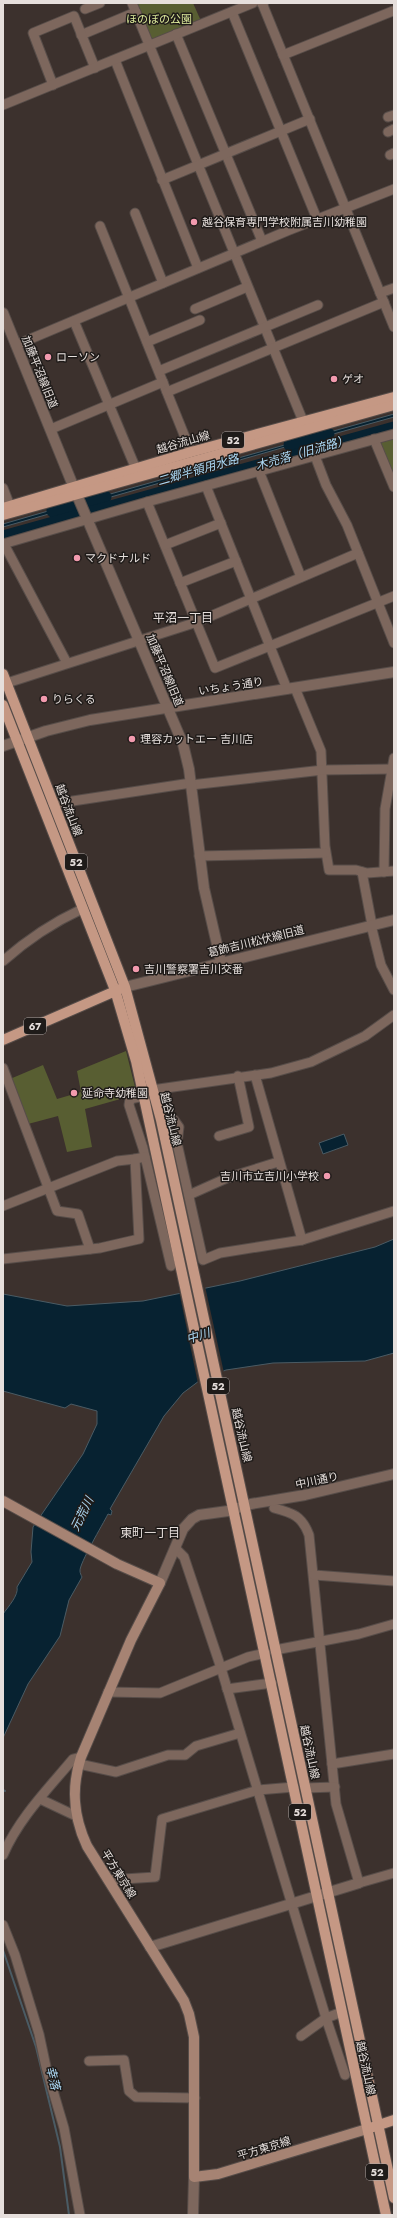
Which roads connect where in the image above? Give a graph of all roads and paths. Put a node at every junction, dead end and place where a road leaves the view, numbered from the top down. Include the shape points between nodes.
1 (100, 3) edge
2 (132, 3) edge
3 (252, 3) edge
4 (262, 3) edge
5 (85, 9) dead end
6 (392, 9) edge
7 (136, 12) junction
8 (232, 12) junction
9 (81, 34) junction
10 (176, 34) junction
11 (149, 45) junction
12 (283, 55) junction
13 (115, 60) junction
14 (95, 68) junction
15 (53, 85) junction
16 (3, 105) edge
17 (310, 119) junction
18 (281, 130) junction
19 (226, 154) junction
20 (198, 166) junction
21 (162, 180) junction
22 (394, 189) edge
23 (345, 208) junction
24 (135, 213) dead end
25 (317, 219) junction
26 (100, 226) dead end
27 (262, 242) junction
28 (233, 254) junction
29 (198, 268) junction
30 (163, 283) junction
31 (247, 287) junction
32 (394, 288) edge
33 (129, 298) junction
34 (382, 298) junction
35 (318, 305) dead end
36 (195, 309) dead end
37 (3, 313) edge
38 (200, 320) dead end
39 (74, 321) junction
40 (264, 327) junction
41 (394, 327) edge
42 (147, 342) junction
43 (16, 345) junction
44 (273, 347) junction
45 (159, 371) junction
46 (163, 382) junction
47 (167, 392) junction
48 (394, 396) edge
49 (109, 405) junction
50 (394, 405) edge
51 (303, 421) junction
52 (51, 429) junction
53 (394, 434) edge
54 (374, 439) junction
55 (191, 452) junction
56 (315, 456) junction
57 (136, 469) junction
58 (259, 471) junction
59 (206, 486) junction
60 (394, 487) edge
61 (3, 488) edge
62 (76, 494) junction
63 (148, 502) junction
64 (7, 507) edge
65 (3, 515) edge
66 (87, 520) junction
67 (220, 522) junction
68 (3, 544) edge
69 (165, 545) junction
70 (358, 553) junction
71 (236, 561) junction
72 (301, 577) junction
73 (180, 584) junction
74 (394, 596) edge
75 (252, 599) junction
76 (378, 603) junction
77 (197, 622) junction
78 (139, 640) junction
79 (394, 643) edge
80 (271, 646) junction
81 (67, 663) junction
82 (394, 672) edge
83 (5, 678) edge
84 (291, 688) junction
85 (3, 705) edge
86 (168, 708) junction
87 (28, 737) junction
88 (17, 741) junction
89 (3, 746) edge
90 (394, 758) edge
91 (393, 769) edge
92 (323, 770) junction
93 (191, 784) junction
94 (53, 804) junction
95 (326, 853) junction
96 (199, 856) junction
97 (394, 871) edge
98 (362, 872) junction
99 (384, 872) junction
100 (82, 909) junction
101 (394, 920) edge
102 (371, 925) junction
103 (4, 959) edge
104 (221, 962) junction
105 (120, 989) junction
106 (394, 990) edge
107 (393, 1019) edge
108 (3, 1040) edge
109 (3, 1068) edge
110 (255, 1075) junction
111 (238, 1076) junction
112 (148, 1093) junction
113 (161, 1120) junction
114 (219, 1136) dead end
115 (145, 1157) junction
116 (135, 1159) junction
117 (278, 1162) junction
118 (50, 1188) junction
119 (189, 1195) junction
120 (3, 1206) edge
121 (394, 1210) edge
122 (302, 1240) junction
123 (90, 1249) junction
124 (3, 1259) edge
125 (171, 1266) dead end
126 (190, 1279) junction
127 (394, 1474) edge
128 (3, 1502) edge
129 (245, 1506) junction
130 (274, 1508) dead end
131 (234, 1509) junction
132 (176, 1549) junction
133 (314, 1575) junction
134 (394, 1581) edge
135 (160, 1583) junction
136 (394, 1624) edge
137 (320, 1640) junction
138 (270, 1652) junction
139 (221, 1668) junction
140 (272, 1683) junction
141 (228, 1690) junction
142 (108, 1692) junction
143 (240, 1733) junction
144 (394, 1754) edge
145 (80, 1761) junction
146 (332, 1764) junction
147 (294, 1787) junction
148 (335, 1787) junction
149 (305, 1788) junction
150 (258, 1790) junction
151 (40, 1799) junction
152 (76, 1816) junction
153 (3, 1854) edge
154 (394, 1873) edge
155 (108, 1880) junction
156 (360, 1883) junction
157 (328, 1892) junction
158 (318, 1895) junction
159 (292, 1903) junction
160 (3, 1925) edge
161 (150, 1947) junction
162 (342, 2012) junction
163 (326, 2018) junction
164 (301, 2036) dead end
165 (89, 2062) dead end
166 (345, 2075) dead end
167 (195, 2098) junction
168 (394, 2120) edge
169 (378, 2125) junction
170 (367, 2129) junction
171 (194, 2178) junction
172 (394, 2198) edge
173 (80, 2215) edge
174 (193, 2215) edge
175 (386, 2215) edge

1 - 5 street
2 - 7 street
3 - 8 street
4 - 12 street
6 - 12 street
7 - 9 street
7 - 11 street
8 - 10 street
8 - 18 street
9 - 14 street
9 - 15 street via 74,16 33,33
10 - 11 street
10 - 19 street
11 - 13 street
11 - 20 street
12 - 17 street
13 - 14 street
13 - 21 street
14 - 15 street
15 - 16 street
17 - 18 street
17 - 23 street
18 - 19 street
18 - 25 street
19 - 20 street
19 - 27 street
20 - 21 street
20 - 28 street
21 - 29 street
22 - 23 street
23 - 25 street
23 - 34 street
24 - 30 street
25 - 27 street
26 - 33 street
27 - 28 street
28 - 29 street
28 - 31 street
29 - 30 street
30 - 33 street
31 - 36 street
31 - 40 street
32 - 34 street
33 - 39 street
33 - 42 street
34 - 41 street
34 - 44 street
35 - 40 street
37 - 43 street, 加藤平沼線旧道
38 - 42 street
39 - 43 street
39 - 49 street
40 - 44 street
40 - 45 street
42 - 45 street
43 - 52 street, 加藤平沼線旧道
44 - 47 street
44 - 51 street
45 - 46 street
46 - 47 street
46 - 49 street
47 - 55 street
48 - 51 main road, 越谷流山線 / 52
49 - 52 street
49 - 57 street
50 - 62 main road, 越谷流山線 / 52
51 - 55 main road, 越谷流山線 / 52
52 - 62 street, 加藤平沼線旧道
53 - 54 street
54 - 56 street
54 - 60 street
55 - 57 main road, 越谷流山線 / 52
56 - 58 street
56 - 70 street
57 - 62 main road, 越谷流山線 / 52
58 - 59 street
58 - 72 street
59 - 63 street
59 - 67 street
61 - 64 street
62 - 64 main road, 越谷流山線 / 52
62 - 65 main road, 越谷流山線 / 52
62 - 66 street, 加藤平沼線旧道
63 - 66 street
63 - 69 street
66 - 68 street
66 - 78 street, 加藤平沼線旧道
67 - 69 street
67 - 71 street
68 - 81 street
69 - 73 street
70 - 72 street
70 - 76 street
71 - 73 street
71 - 75 street
72 - 75 street
73 - 77 street
74 - 76 street
75 - 77 street
75 - 80 street
76 - 79 street
76 - 80 street
77 - 78 street
77 - 80 street via 216,668
78 - 81 street
78 - 86 street, 加藤平沼線旧道
80 - 84 street
81 - 83 street
82 - 84 street, いちょう通り
83 - 87 main road, 越谷流山線 / 52
84 - 86 street, いちょう通り
84 - 92 street via 321,751
85 - 88 main road, 越谷流山線 / 52
86 - 87 street, いちょう通り via 90,720
86 - 93 street, 加藤平沼線旧道 via 184,749
87 - 88 street, いちょう通り
87 - 94 main road, 越谷流山線 / 52
88 - 89 street, いちょう通り
88 - 100 main road, 越谷流山線 / 52
90 - 91 street
91 - 92 street
91 - 99 street via 385,809
92 - 93 street
92 - 95 street
93 - 94 street
93 - 96 street, 加藤平沼線旧道
94 - 105 main road, 越谷流山線 / 52
95 - 96 street
95 - 98 street via 329,870
96 - 104 street, 加藤平沼線旧道
97 - 99 street
98 - 99 street
98 - 102 street
100 - 103 street via 55,921
100 - 105 main road, 越谷流山線 / 52
101 - 102 street, 葛飾吉川松伏線旧道
102 - 104 street, 葛飾吉川松伏線旧道
102 - 106 street via 381,965
104 - 105 street, 葛飾吉川松伏線旧道
105 - 108 main road, 67
105 - 112 main road, 越谷流山線 / 52 via 136,1061
107 - 110 street via 329,1055 298,1066
109 - 118 street
110 - 111 street
110 - 117 street
111 - 112 street
111 - 114 street via 249,1127
112 - 113 main road, 越谷流山線 / 52
112 - 115 street via 132,1098 129,1102
112 - 126 main road, 越谷流山線 / 52
113 - 119 street via 174,1120 179,1127 177,1143
113 - 126 main road, 越谷流山線 / 52
115 - 116 street
115 - 125 street
116 - 118 street via 117,1161
116 - 123 street via 139,1239
117 - 119 street via 227,1178
117 - 122 street
118 - 120 street
118 - 123 street via 57,1211 78,1214 80,1217
119 - 122 street via 203,1260 220,1253
121 - 122 street
123 - 124 street
126 - 129 main road, 越谷流山線 / 52
126 - 131 main road, 越谷流山線 / 52
127 - 129 street, 中川通り
128 - 135 main road via 117,1564
129 - 131 street, 中川通り
129 - 138 main road, 越谷流山線 / 52
130 - 133 street via 304,1522 309,1535
131 - 132 street, 中川通り via 202,1514 192,1519 183,1528
131 - 138 main road, 越谷流山線 / 52
132 - 135 street, 中川通り
132 - 139 street via 184,1557
133 - 134 street
133 - 137 street
135 - 142 main road, 平方東京線 via 142,1615
136 - 137 street via 358,1634
137 - 138 street
137 - 146 street
138 - 139 street via 248,1657
138 - 140 main road, 越谷流山線 / 52
138 - 149 main road, 越谷流山線 / 52
139 - 141 street
139 - 142 street via 160,1693
140 - 141 street
140 - 147 main road, 越谷流山線 / 52
141 - 143 street
142 - 145 main road, 平方東京線
143 - 145 street via 196,1746 185,1755 168,1755 116,1772
143 - 150 street
144 - 146 street
145 - 151 street via 73,1759
145 - 152 main road, 平方東京線 via 74,1787
146 - 148 street
147 - 150 street
147 - 158 main road, 越谷流山線 / 52
148 - 149 street
148 - 156 street via 336,1804
149 - 157 main road, 越谷流山線 / 52
150 - 155 street via 162,1819 155,1877
150 - 159 street
151 - 152 street
151 - 153 street via 18,1826
152 - 155 main road, 平方東京線 via 87,1846
154 - 156 street
155 - 161 main road, 平方東京線
156 - 157 street
157 - 158 street
157 - 169 main road, 越谷流山線 / 52
158 - 159 street
158 - 162 main road, 越谷流山線 / 52
159 - 161 street
159 - 163 street
160 - 173 street via 39,2034 64,2128
161 - 167 main road, 平方東京線 via 189,2014 194,2037
162 - 163 street
162 - 170 main road, 越谷流山線 / 52
163 - 164 street
163 - 166 street
165 - 167 street via 124,2060 129,2091 136,2098
167 - 171 main road, 平方東京線
168 - 169 main road
169 - 170 main road
169 - 172 main road, 越谷流山線 / 52
170 - 171 main road, 平方東京線 via 218,2174
170 - 175 main road, 越谷流山線 / 52
171 - 174 street

